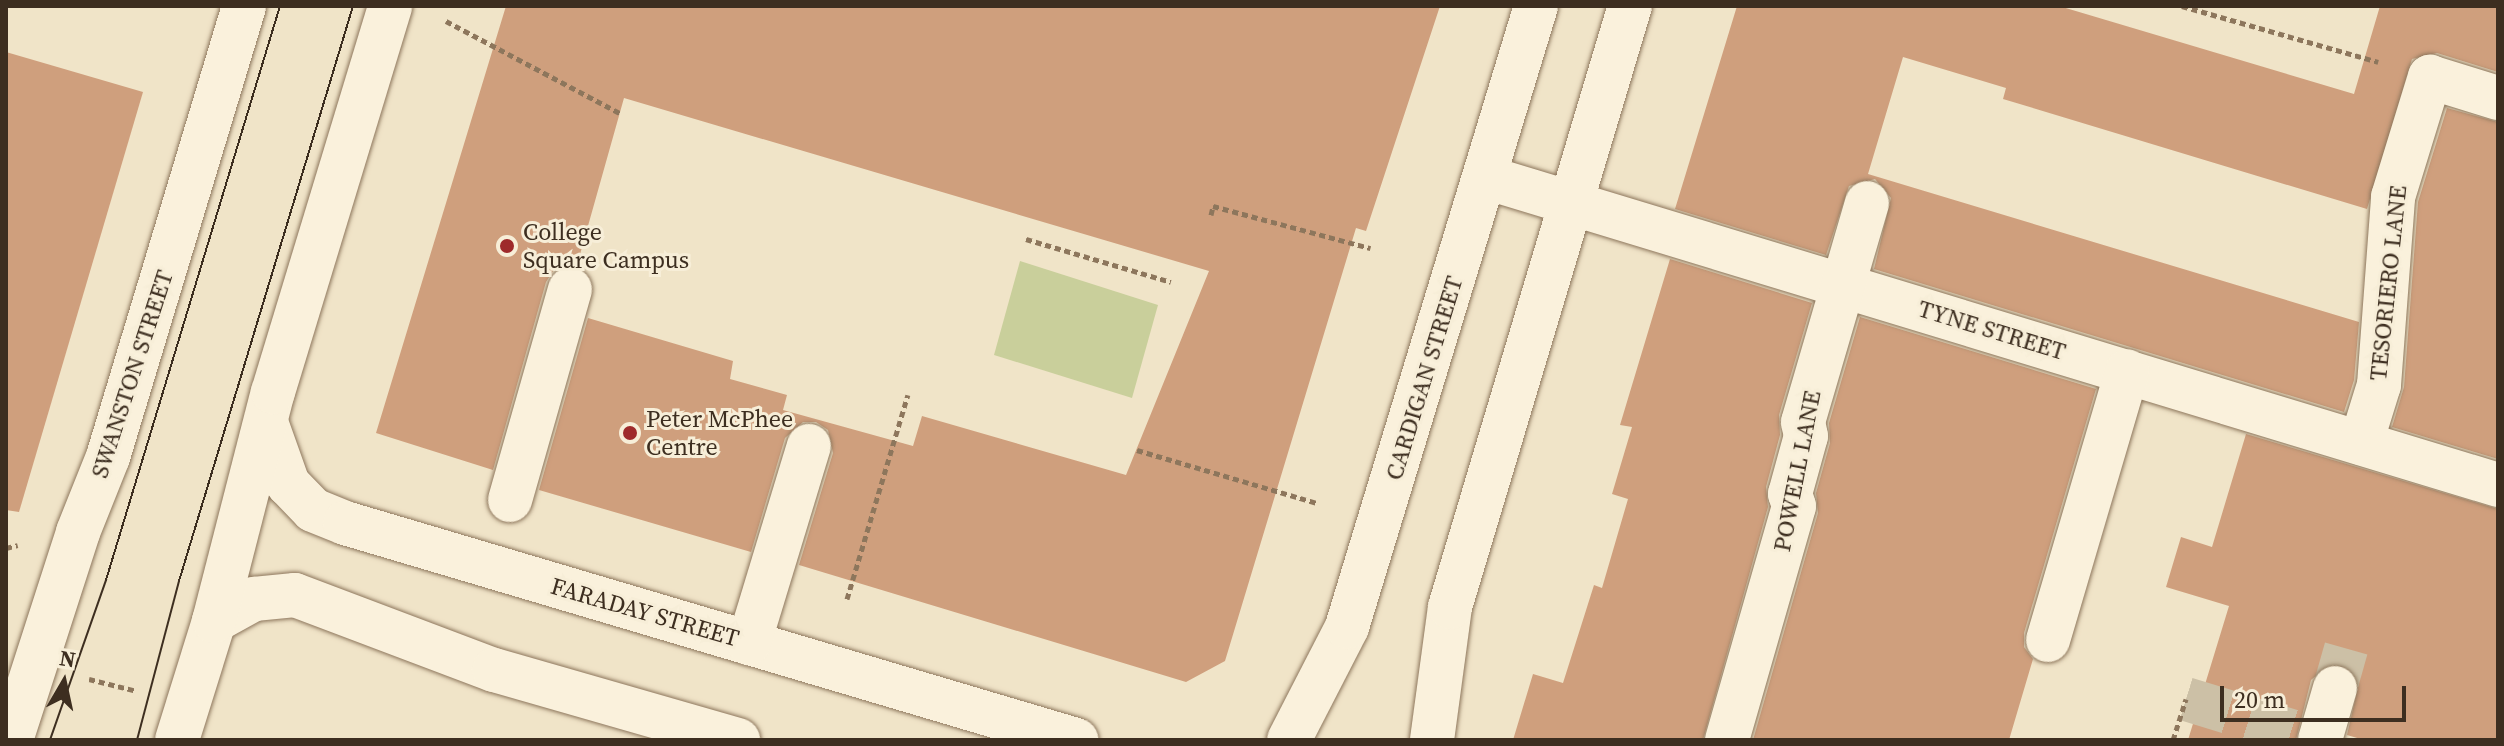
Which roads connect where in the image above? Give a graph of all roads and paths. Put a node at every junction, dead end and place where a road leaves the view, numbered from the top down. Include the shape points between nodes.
1 (244, 6) edge
2 (390, 6) edge
3 (1536, 6) edge
4 (1630, 6) edge
5 (2182, 6) edge
6 (446, 21) dead end
7 (2366, 58) dead end
8 (2498, 98) edge
9 (620, 113) dead end
10 (1485, 177) junction
11 (1569, 202) junction
12 (1867, 203) dead end
13 (1211, 215) dead end
14 (1026, 239) dead end
15 (1370, 248) dead end
16 (1171, 282) dead end
17 (1843, 284) junction
18 (570, 289) dead end
19 (2127, 371) junction
20 (908, 395) dead end
21 (266, 422) junction
22 (2361, 443) junction
23 (809, 446) dead end
24 (1137, 450) dead end
25 (2498, 485) edge
26 (510, 500) dead end
27 (1317, 503) dead end
28 (847, 599) dead end
29 (214, 621) junction
30 (2048, 640) dead end
31 (749, 643) junction
32 (20, 663) edge
33 (2335, 688) tunnel mouth
34 (2186, 699) dead end
35 (11, 740) edge
36 (177, 740) edge
37 (738, 740) edge
38 (1076, 740) edge
39 (1289, 740) edge
40 (1432, 740) edge
41 (1727, 740) edge
42 (2173, 740) edge
43 (2320, 740) edge

1 - 32 street, SWANSTON STREET via 108,457
2 - 21 street
3 - 10 street, CARDIGAN STREET
4 - 11 street
5 - 7 path
6 - 9 path
8 - 22 street, TESORIERO LANE via 2430,77 2393,197 2379,385
10 - 11 street, TYNE STREET
10 - 39 street, CARDIGAN STREET via 1347,627
11 - 17 street, TYNE STREET
11 - 40 street via 1450,607
12 - 17 street, POWELL LANE
13 - 15 path via 1213,206
14 - 16 path
17 - 19 street, TYNE STREET
17 - 41 street, POWELL LANE via 1803,422 1806,436 1790,494 1794,506
18 - 26 street
19 - 22 street, TYNE STREET
19 - 30 street
20 - 28 path
21 - 29 street
21 - 31 street, FARADAY STREET via 288,484 313,510
22 - 25 street, TYNE STREET
23 - 31 street
24 - 27 path
29 - 36 street
29 - 37 street via 254,599 295,595 494,670
31 - 38 street, FARADAY STREET
32 - 35 street, SWANSTON STREET
33 - 43 street
34 - 42 path

